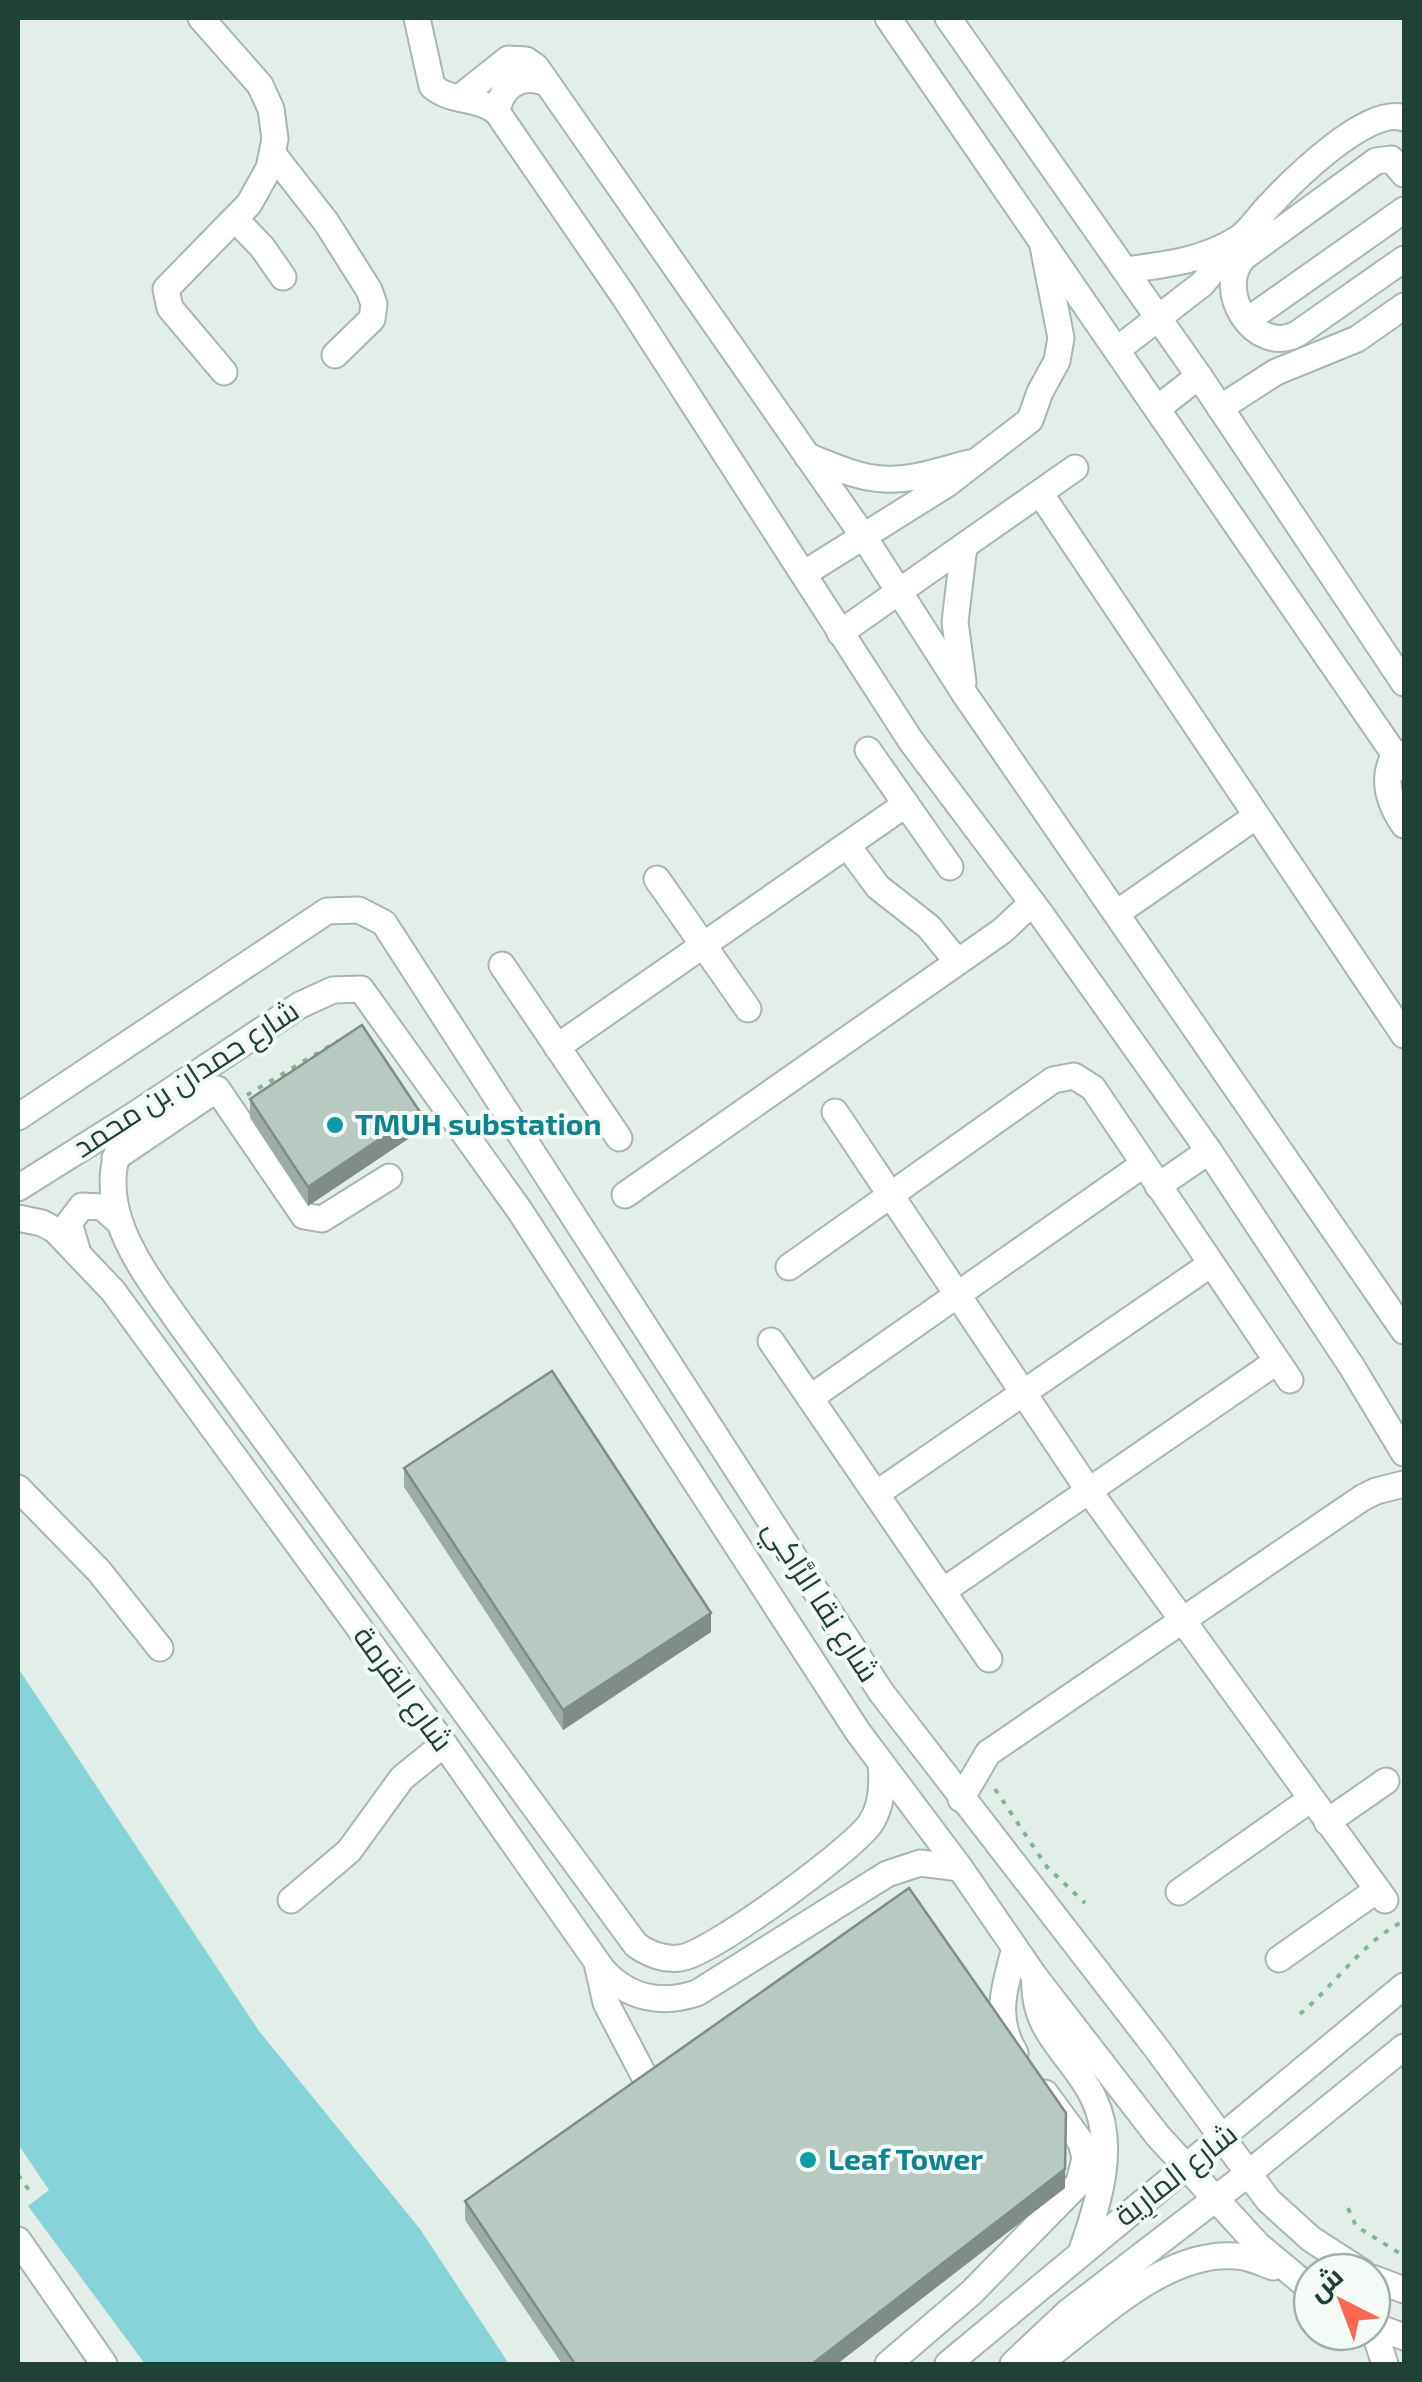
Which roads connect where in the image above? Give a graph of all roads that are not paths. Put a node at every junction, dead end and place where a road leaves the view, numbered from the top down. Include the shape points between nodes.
1 (201, 18) edge
2 (417, 18) edge
3 (888, 18) edge
4 (948, 18) edge
5 (544, 82) junction
6 (459, 98) junction
7 (497, 112) junction
8 (1404, 118) edge
9 (273, 154) junction
10 (1404, 174) edge
11 (1266, 208) junction
12 (1404, 210) edge
13 (1300, 217) junction
14 (236, 220) junction
15 (1240, 238) junction
16 (1042, 239) junction
17 (1404, 259) edge
18 (1126, 270) junction
19 (283, 277) dead end
20 (1404, 306) edge
21 (1322, 316) junction
22 (1158, 318) junction
23 (1248, 320) junction
24 (1118, 349) junction
25 (1322, 354) junction
26 (335, 355) dead end
27 (224, 372) dead end
28 (1199, 376) junction
29 (1158, 408) junction
30 (1220, 408) junction
31 (806, 456) junction
32 (979, 460) junction
33 (1075, 468) dead end
34 (1040, 493) junction
35 (864, 537) junction
36 (964, 546) junction
37 (806, 573) junction
38 (898, 592) junction
39 (840, 633) junction
40 (1404, 683) edge
41 (966, 696) junction
42 (868, 750) dead end
43 (1401, 759) edge
44 (906, 804) junction
45 (1255, 817) junction
46 (1404, 825) edge
47 (847, 846) junction
48 (950, 867) dead end
49 (656, 879) dead end
50 (1036, 908) junction
51 (328, 912) joint
52 (1116, 913) junction
53 (704, 945) junction
54 (956, 960) junction
55 (502, 965) dead end
56 (361, 990) joint
57 (748, 1008) dead end
58 (1404, 1034) edge
59 (557, 1047) junction
60 (835, 1112) dead end
61 (136, 1114) junction
62 (18, 1117) edge
63 (618, 1138) dead end
64 (1209, 1151) junction
65 (115, 1158) junction
66 (1151, 1175) junction
67 (390, 1177) dead end
68 (18, 1188) edge
69 (625, 1195) dead end
70 (890, 1196) junction
71 (18, 1218) edge
72 (117, 1220) junction
73 (77, 1250) junction
74 (1211, 1264) junction
75 (790, 1267) dead end
76 (957, 1295) junction
77 (1404, 1331) edge
78 (771, 1342) dead end
79 (1023, 1393) junction
80 (810, 1398) junction
81 (1404, 1454) edge
82 (1404, 1484) edge
83 (18, 1488) edge
84 (1089, 1491) junction
85 (876, 1494) junction
86 (943, 1591) junction
87 (1181, 1621) junction
88 (160, 1648) dead end
89 (989, 1658) dead end
90 (444, 1744) junction
91 (881, 1764) junction
92 (1386, 1781) dead end
93 (961, 1799) junction
94 (1311, 1799) junction
95 (1328, 1822) junction
96 (960, 1868) junction
97 (799, 1886) junction
98 (1179, 1892) dead end
99 (291, 1900) dead end
100 (838, 1904) junction
101 (1015, 1948) junction
102 (596, 1958) junction
103 (1279, 1959) dead end
104 (1036, 1977) junction
105 (1404, 1986) edge
106 (1404, 2047) edge
107 (651, 2089) edge
108 (1223, 2138) junction
109 (1185, 2167) junction
110 (1249, 2173) junction
111 (1214, 2198) junction
112 (18, 2240) edge
113 (1082, 2250) junction
114 (1330, 2252) edge
115 (1283, 2269) junction
116 (1292, 2276) edge
117 (104, 2364) edge
118 (888, 2364) edge
119 (948, 2364) edge
120 (1014, 2364) edge
121 (1032, 2364) edge

1 - 9 street via 266,95
2 - 6 street via 432,86
3 - 16 street
4 - 18 street
5 - 6 street via 531,62 514,58
5 - 7 street via 512,84
5 - 31 street
6 - 7 street
7 - 37 street
8 - 11 street via 1388,115 1369,123
9 - 14 street
9 - 26 street via 372,296 372,318
10 - 13 street via 1381,158
11 - 13 street
11 - 15 street
12 - 23 street
13 - 23 street via 1234,271 1233,297
14 - 19 street
14 - 27 street via 169,283 165,296
15 - 18 street via 1176,263
15 - 22 street via 1216,270
16 - 24 street
16 - 32 street via 1061,338 1057,361 1030,420
17 - 21 street
18 - 22 street
20 - 25 street
21 - 23 street via 1281,340 1264,336
21 - 25 street
22 - 24 street
22 - 28 street
24 - 29 street
25 - 30 street via 1276,372
28 - 29 street
28 - 30 street
29 - 43 street
30 - 40 street
31 - 32 street via 885,480
31 - 35 street
32 - 35 street
33 - 34 street
34 - 36 street
34 - 45 street
35 - 37 street
35 - 38 street
36 - 38 street
36 - 41 street via 956,622
37 - 39 street
38 - 39 street
38 - 41 street
39 - 50 street
41 - 52 street
42 - 44 street
43 - 46 street via 1390,763 1388,788
44 - 47 street
44 - 48 street
45 - 52 street
45 - 58 street
47 - 53 street
47 - 54 street via 878,887 929,927
49 - 53 street
50 - 54 street via 1023,925
50 - 64 street
51 - 62 street, شارع حمدان بن محمد
51 - 93 street, شارع نِقا الرَّاكِي via 368,912 390,930 772,1527
52 - 77 street
53 - 57 street
53 - 59 street
54 - 69 street
55 - 59 street
56 - 61 street, شارع حمدان بن محمد via 333,990 300,1005
56 - 91 street, شارع نِقا الرَّاكِي via 520,1210
59 - 63 street
60 - 70 street
61 - 65 street, شارع القرمة
61 - 68 street, شارع حمدان بن محمد
64 - 66 street
64 - 81 street
65 - 67 street via 223,1098 304,1216 322,1219
65 - 72 street, شارع القرمة
66 - 70 street via 1093,1088 1067,1075
66 - 74 street
66 - 76 street
70 - 75 street
70 - 76 street
71 - 73 street, شارع القرمة via 42,1224
72 - 73 street via 102,1206 82,1206 69,1222
72 - 97 street, شارع القرمة via 181,1325 628,1937 657,1956 692,1956
73 - 90 street, شارع القرمة via 131,1314
74 - 79 street
74 - 84 street via 1283,1371
76 - 79 street
76 - 80 street
78 - 80 street
79 - 84 street
79 - 85 street
80 - 85 street
82 - 87 street via 1362,1498
83 - 88 street via 99,1571
84 - 86 street
84 - 87 street
85 - 86 street
86 - 89 street
87 - 93 street via 988,1753
87 - 94 street
90 - 99 street via 402,1778 349,1850
90 - 102 street, شارع القرمة
91 - 96 street, شارع نِقا الرَّاكِي
91 - 97 street, شارع القرمة via 881,1798 872,1822
92 - 95 street
93 - 108 street, شارع نِقا الرَّاكِي
94 - 95 street
94 - 98 street
95 - 103 street via 1381,1895
96 - 100 street, شارع القرمة via 903,1867
96 - 101 street, شارع نِقا الرَّاكِي
97 - 100 street via 820,1877 832,1881
100 - 102 street, شارع القرمة via 758,1966 696,1993 669,1999 630,1993
101 - 104 street, شارع نِقا الرَّاكِي
101 - 118 street via 1002,1997 1004,2029 1078,2136 1083,2175 971,2293
102 - 107 street via 606,2003
104 - 109 street, شارع نِقا الرَّاكِي
104 - 113 street via 1034,1998 1044,2026 1100,2116 1103,2175
105 - 108 street, شارع المارِية
106 - 110 street, شارع المارِية
108 - 109 street, شارع المارِية
108 - 110 street, شارع نِقا الرَّاكِي
109 - 111 street, شارع نِقا الرَّاكِي
109 - 113 street, شارع المارِية
110 - 111 street, شارع المارِية
110 - 114 street, شارع نِقا الرَّاكِي via 1281,2215
111 - 115 street, شارع نِقا الرَّاكِي
111 - 120 street, شارع المارِية via 1067,2313
112 - 117 street
113 - 119 street, شارع المارِية
115 - 116 street, شارع نِقا الرَّاكِي
115 - 121 street via 1238,2256 1159,2273

